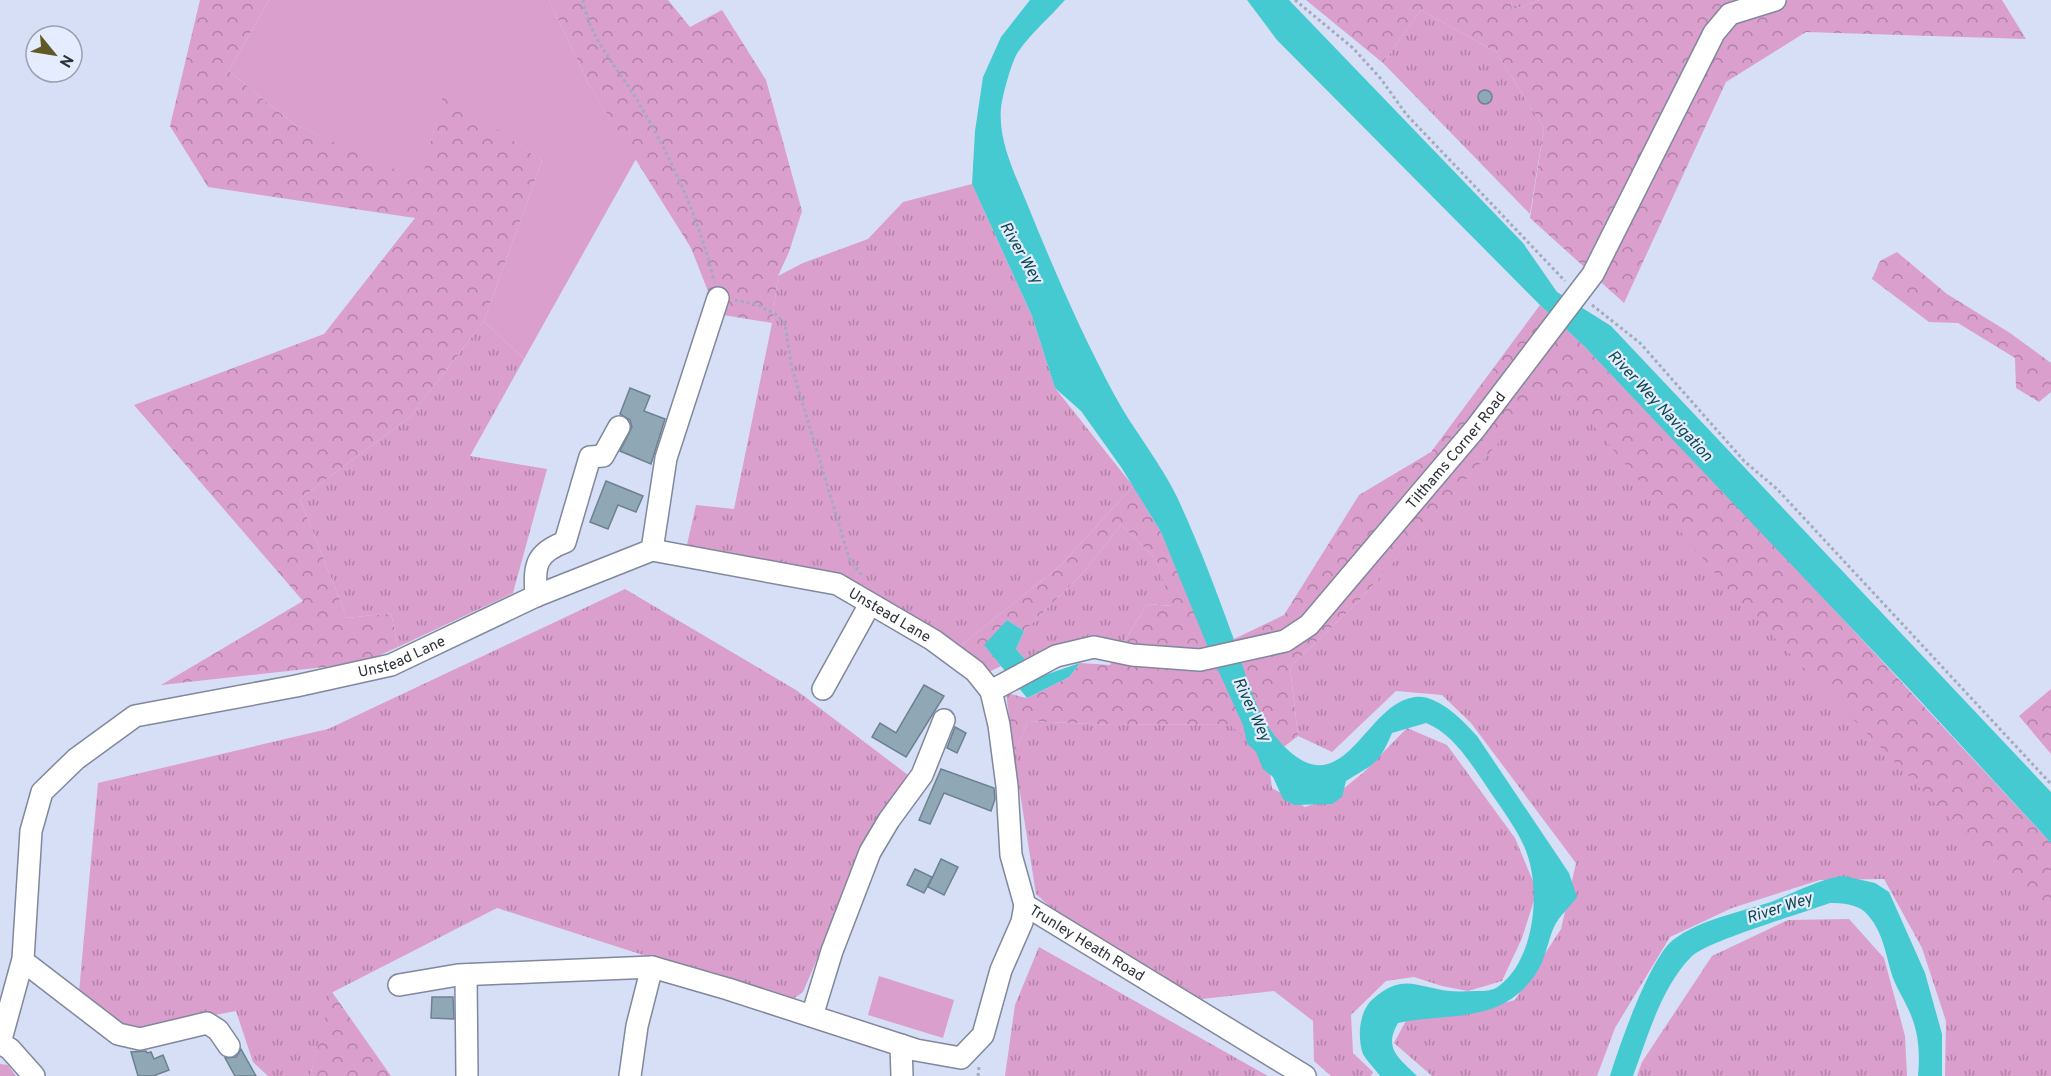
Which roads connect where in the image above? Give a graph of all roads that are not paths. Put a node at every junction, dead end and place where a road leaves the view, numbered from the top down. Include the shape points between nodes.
1 (1775, 0) edge
2 (718, 298) road end
3 (619, 427) dead end
4 (652, 550) junction
5 (869, 595) junction
6 (536, 596) junction
7 (823, 689) dead end
8 (991, 691) junction
9 (944, 720) dead end
10 (1025, 905) junction
11 (22, 961) junction
12 (652, 968) junction
13 (466, 975) junction
14 (399, 985) dead end
15 (812, 1016) junction
16 (0, 1043) edge
17 (901, 1045) junction
18 (229, 1046) dead end
19 (34, 1076) edge
20 (467, 1076) edge
21 (630, 1076) edge
22 (902, 1076) edge
23 (1305, 1076) edge

1 - 8 street, Tilthams Corner Road via 1730,14 1714,33 1593,274 1475,429 1309,626 1285,641 1200,660 1132,655 1094,647 1056,656
2 - 4 street via 666,458
3 - 6 street via 603,456 590,457 565,542 547,548 534,569
4 - 5 street, Unstead Lane via 837,584
4 - 6 street, Unstead Lane
5 - 7 street
5 - 8 street, Unstead Lane via 975,671
6 - 11 street, Unstead Lane via 391,665 135,716 76,759 42,792 31,831
8 - 10 street, Trunley Heath Road via 1007,786 1011,855
9 - 15 street via 922,775 870,852 831,951
10 - 17 street via 983,1035 961,1058
10 - 23 street, Trunley Heath Road
11 - 16 street, Unstead Lane
11 - 18 street via 118,1034 140,1039 207,1023 218,1030
12 - 13 street
12 - 15 street
12 - 21 street via 637,1026
13 - 14 street
13 - 20 street
15 - 17 street
16 - 19 street
17 - 22 street

